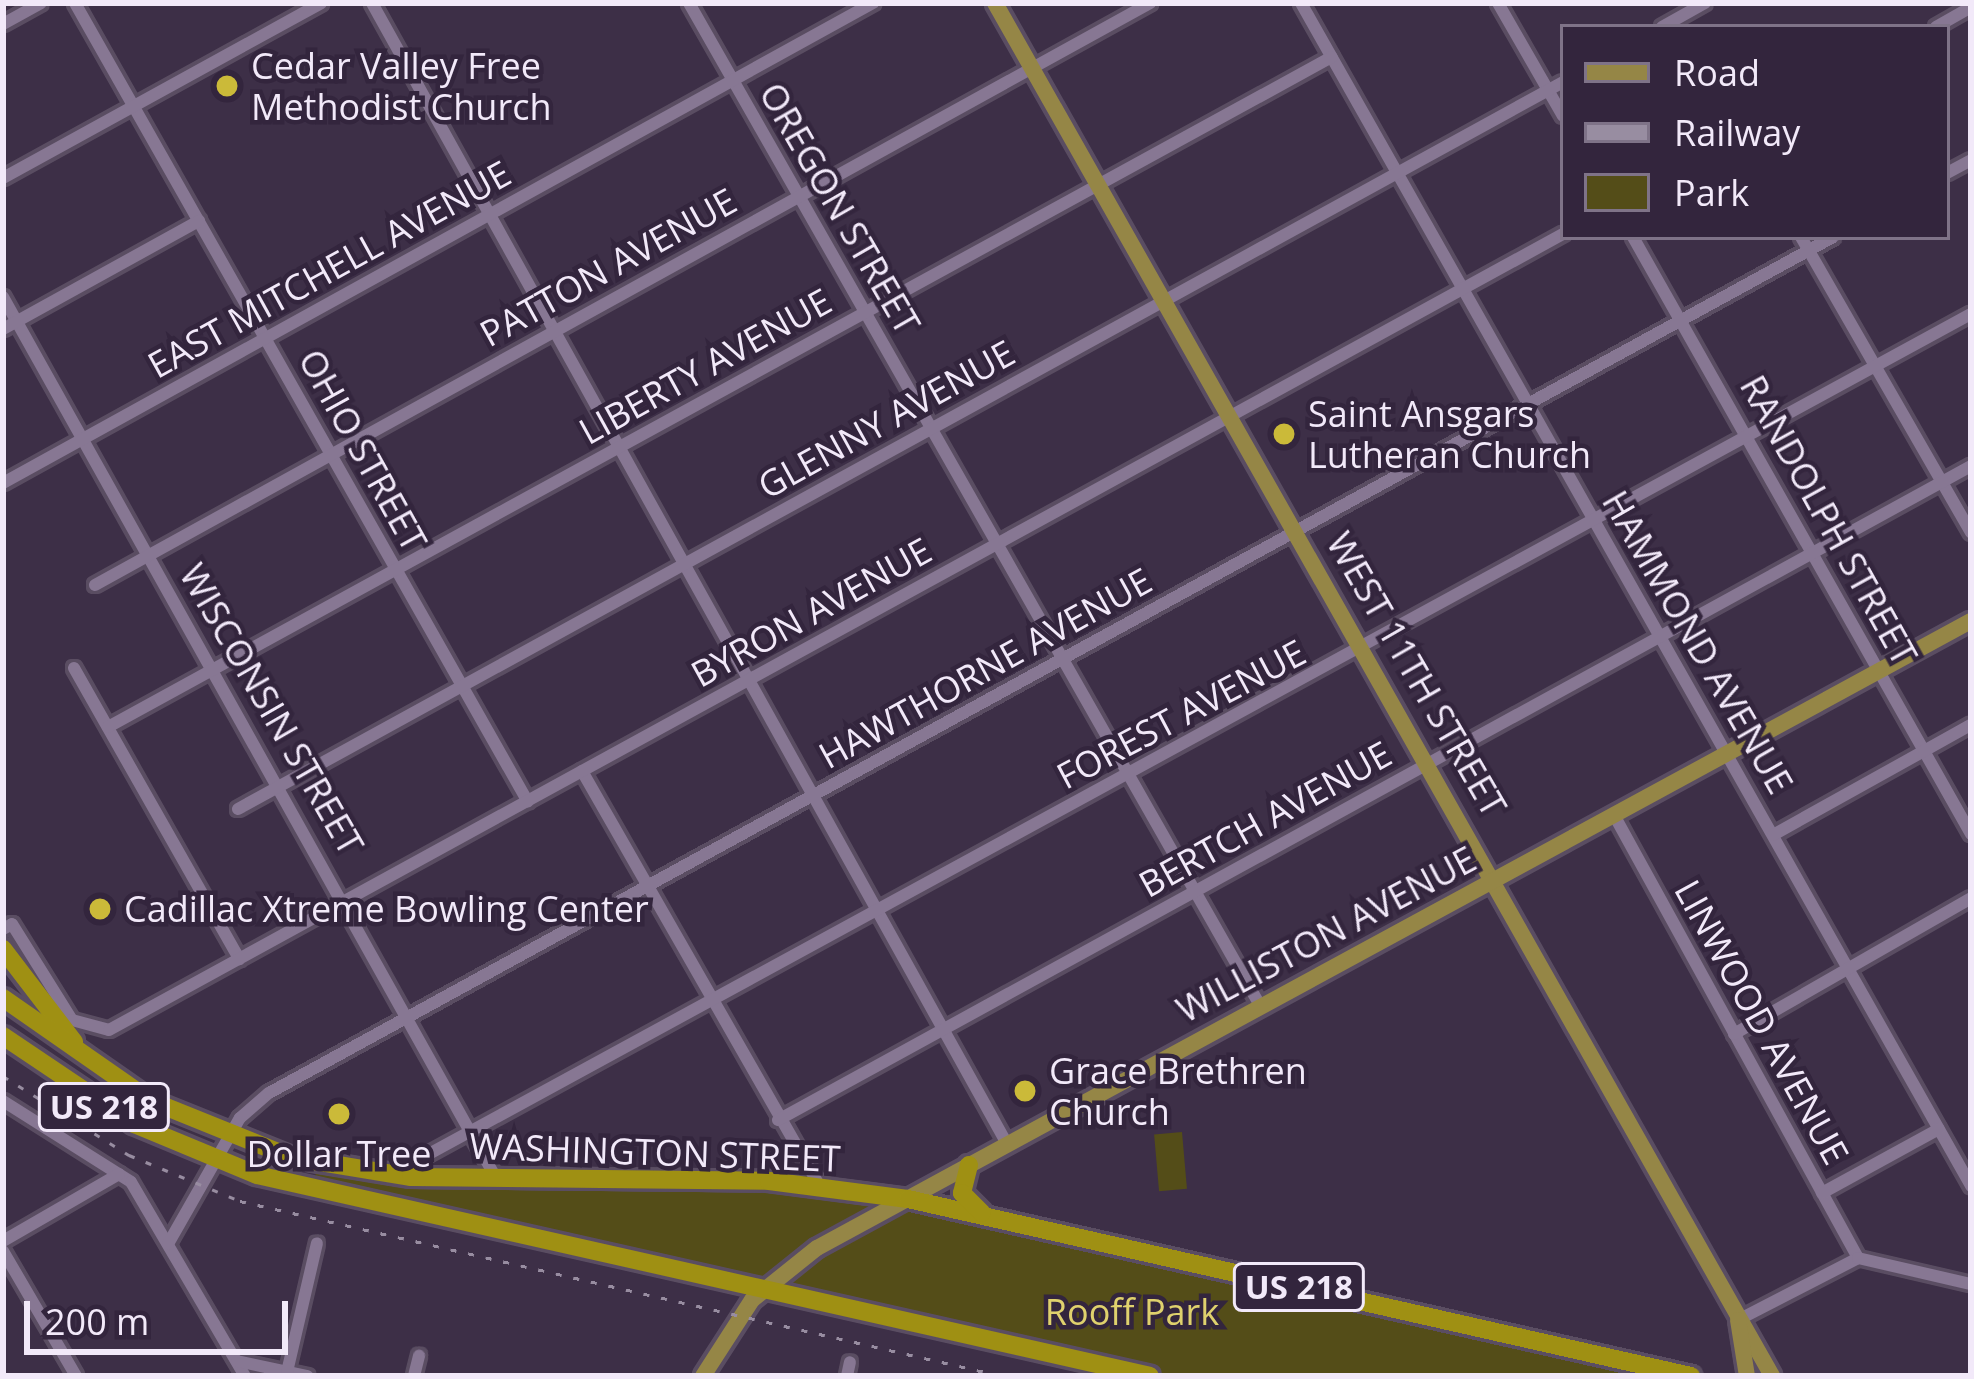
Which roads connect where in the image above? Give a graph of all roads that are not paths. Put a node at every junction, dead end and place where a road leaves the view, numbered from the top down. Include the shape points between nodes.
1 (41, 3) edge
2 (75, 3) edge
3 (321, 3) edge
4 (372, 3) edge
5 (689, 3) edge
6 (841, 3) edge
7 (873, 3) edge
8 (995, 3) edge
9 (1150, 3) edge
10 (1301, 3) edge
11 (1498, 3) edge
12 (1705, 3) edge
13 (849, 16) junction
14 (1678, 23) edge
15 (3, 24) edge
16 (1331, 57) junction
17 (1032, 68) junction
18 (733, 80) junction
19 (1560, 84) edge
20 (1548, 90) junction
21 (134, 106) junction
22 (1560, 111) edge
23 (1398, 174) junction
24 (3, 178) edge
25 (1098, 184) junction
26 (799, 196) junction
27 (490, 214) junction
28 (199, 221) junction
29 (1560, 236) edge
30 (1635, 240) edge
31 (1802, 240) edge
32 (1828, 240) edge
33 (1808, 251) junction
34 (1463, 289) junction
35 (3, 297) edge
36 (1164, 301) junction
37 (865, 312) junction
38 (1971, 314) edge
39 (17, 321) junction
40 (1682, 321) junction
41 (3, 329) edge
42 (552, 332) junction
43 (265, 339) junction
44 (1876, 368) junction
45 (1529, 405) junction
46 (1232, 417) junction
47 (932, 429) junction
48 (1748, 438) junction
49 (84, 439) junction
50 (614, 449) junction
51 (331, 454) junction
52 (1971, 466) edge
53 (1942, 482) junction
54 (3, 483) edge
55 (1595, 521) junction
56 (1298, 532) junction
57 (1971, 532) edge
58 (997, 544) junction
59 (149, 554) junction
60 (1814, 554) junction
61 (681, 566) junction
62 (396, 570) junction
63 (95, 584) dead end
64 (1971, 621) edge
65 (1662, 638) junction
66 (1365, 650) junction
67 (1063, 659) junction
68 (74, 668) dead end
69 (215, 669) junction
70 (1879, 671) junction
71 (746, 681) junction
72 (462, 686) junction
73 (1971, 725) edge
74 (108, 728) junction
75 (1924, 752) junction
76 (1727, 753) junction
77 (1429, 763) junction
78 (582, 771) junction
79 (1129, 776) junction
80 (281, 785) junction
81 (812, 798) junction
82 (528, 802) junction
83 (238, 808) dead end
84 (1614, 815) junction
85 (1971, 834) edge
86 (1773, 835) junction
87 (1497, 880) junction
88 (647, 888) junction
89 (1196, 892) junction
90 (1971, 898) edge
91 (346, 900) junction
92 (878, 914) junction
93 (3, 929) edge
94 (3, 950) edge
95 (239, 959) junction
96 (1850, 967) junction
97 (3, 998) edge
98 (712, 1003) junction
99 (1261, 1006) junction
100 (411, 1015) junction
101 (944, 1030) junction
102 (1734, 1034) junction
103 (3, 1036) edge
104 (149, 1100) junction
105 (3, 1101) edge
106 (778, 1120) junction
107 (476, 1129) junction
108 (1939, 1129) junction
109 (228, 1137) junction
110 (1007, 1144) junction
111 (484, 1154) junction
112 (798, 1156) junction
113 (416, 1161) dead end
114 (214, 1162) junction
115 (969, 1165) junction
116 (119, 1174) junction
117 (466, 1178) junction
118 (496, 1178) junction
119 (791, 1184) junction
120 (1971, 1186) edge
121 (820, 1187) junction
122 (1822, 1193) junction
123 (908, 1199) junction
124 (986, 1216) junction
125 (3, 1241) edge
126 (317, 1243) dead end
127 (168, 1244) junction
128 (3, 1251) edge
129 (1858, 1258) junction
130 (1971, 1284) edge
131 (764, 1288) junction
132 (1738, 1320) junction
133 (419, 1356) dead end
134 (237, 1360) junction
135 (287, 1372) junction
136 (76, 1376) edge
137 (245, 1376) edge
138 (307, 1376) edge
139 (414, 1376) edge
140 (703, 1376) edge
141 (1150, 1376) edge
142 (1691, 1376) edge
143 (1747, 1376) edge
144 (1772, 1376) edge

1 - 15 street
2 - 21 street, OHIO STREET
3 - 21 street
4 - 27 street
5 - 18 street, OREGON STREET
6 - 13 street
7 - 13 street, EAST MITCHELL AVENUE
8 - 17 main road, WEST 11TH STREET
9 - 17 street, PATTON AVENUE
10 - 16 street, HAMMOND AVENUE
11 - 20 street
12 - 14 street
13 - 18 street, EAST MITCHELL AVENUE
16 - 23 street, HAMMOND AVENUE
16 - 25 street, LIBERTY AVENUE
17 - 25 main road, WEST 11TH STREET
17 - 26 street, PATTON AVENUE
18 - 26 street, OREGON STREET
18 - 27 street, EAST MITCHELL AVENUE
19 - 20 street, GLENNY AVENUE
20 - 22 street
20 - 23 street, GLENNY AVENUE
21 - 24 street
21 - 28 street, OHIO STREET
23 - 34 street, HAMMOND AVENUE
23 - 36 street, GLENNY AVENUE
25 - 36 main road, WEST 11TH STREET
25 - 37 street, LIBERTY AVENUE
26 - 37 street, OREGON STREET
26 - 42 street, PATTON AVENUE
27 - 42 street
27 - 43 street, EAST MITCHELL AVENUE
28 - 39 street
28 - 43 street, OHIO STREET
29 - 34 street, BYRON AVENUE
30 - 40 street, RANDOLPH STREET
31 - 33 street
32 - 33 street, HAWTHORNE AVENUE
33 - 40 street, HAWTHORNE AVENUE
33 - 44 street
34 - 45 street, HAMMOND AVENUE
34 - 46 street, BYRON AVENUE
35 - 39 street, WISCONSIN STREET
36 - 46 main road, WEST 11TH STREET
36 - 47 street, GLENNY AVENUE
37 - 47 street, OREGON STREET
37 - 50 street, LIBERTY AVENUE
38 - 44 street, FOREST AVENUE
39 - 41 street
39 - 49 street, WISCONSIN STREET
40 - 45 street, HAWTHORNE AVENUE
40 - 48 street, RANDOLPH STREET
42 - 50 street
42 - 51 street, PATTON AVENUE
43 - 49 street, EAST MITCHELL AVENUE
43 - 51 street, OHIO STREET
44 - 48 street, FOREST AVENUE
44 - 53 street
45 - 55 street, HAMMOND AVENUE
45 - 56 street, HAWTHORNE AVENUE
46 - 56 main road, WEST 11TH STREET
46 - 58 street, BYRON AVENUE
47 - 58 street, OREGON STREET
47 - 61 street, GLENNY AVENUE
48 - 55 street, FOREST AVENUE
48 - 60 street, RANDOLPH STREET
49 - 54 street, EAST MITCHELL AVENUE
49 - 59 street, WISCONSIN STREET
50 - 61 street
50 - 62 street, LIBERTY AVENUE
51 - 59 street, PATTON AVENUE
51 - 62 street, OHIO STREET
52 - 53 street, BERTCH AVENUE
53 - 57 street
53 - 60 street, BERTCH AVENUE
55 - 65 street, HAMMOND AVENUE
55 - 66 street, FOREST AVENUE
56 - 66 main road, WEST 11TH STREET
56 - 67 street, HAWTHORNE AVENUE
58 - 67 street, OREGON STREET
58 - 71 street, BYRON AVENUE
59 - 63 street, PATTON AVENUE
59 - 69 street, WISCONSIN STREET
60 - 65 street, BERTCH AVENUE
60 - 70 street, RANDOLPH STREET
61 - 71 street
61 - 72 street, GLENNY AVENUE
62 - 69 street, LIBERTY AVENUE
62 - 72 street, OHIO STREET
64 - 70 main road, WILLISTON AVENUE
65 - 76 street, HAMMOND AVENUE
65 - 77 street, BERTCH AVENUE
66 - 77 main road, WEST 11TH STREET
66 - 79 street, FOREST AVENUE
67 - 79 street, OREGON STREET
67 - 81 street, HAWTHORNE AVENUE
68 - 74 street
69 - 74 street, LIBERTY AVENUE
69 - 80 street, WISCONSIN STREET
70 - 75 street, RANDOLPH STREET
70 - 76 main road, WILLISTON AVENUE
71 - 78 street, BYRON AVENUE
71 - 81 street
72 - 80 street, GLENNY AVENUE
72 - 82 street, OHIO STREET
73 - 75 street
74 - 95 street
75 - 85 street, RANDOLPH STREET
75 - 86 street
76 - 84 main road, WILLISTON AVENUE
76 - 86 street, HAMMOND AVENUE
77 - 87 main road, WEST 11TH STREET
77 - 89 street, BERTCH AVENUE
78 - 82 street, BYRON AVENUE
78 - 88 street
79 - 89 street, OREGON STREET
79 - 92 street, FOREST AVENUE
80 - 83 street, GLENNY AVENUE
80 - 91 street, WISCONSIN STREET
81 - 88 street, HAWTHORNE AVENUE
81 - 92 street
82 - 91 street, BYRON AVENUE
84 - 87 main road, WILLISTON AVENUE
84 - 102 street, LINWOOD AVENUE
86 - 96 street, HAMMOND AVENUE
87 - 99 main road, WILLISTON AVENUE
87 - 132 main road, WEST 11TH STREET
88 - 98 street
88 - 100 street, HAWTHORNE AVENUE
89 - 99 street, OREGON STREET
89 - 101 street, BERTCH AVENUE
90 - 96 street
91 - 95 street, BYRON AVENUE
91 - 100 street, WISCONSIN STREET
92 - 98 street, FOREST AVENUE
92 - 101 street
93 - 95 street, BYRON AVENUE via 12,924 85,1030 110,1030
94 - 104 highway via 59,1029
96 - 102 street
96 - 108 street, HAMMOND AVENUE
97 - 104 highway, WASHINGTON STREET / US 218
98 - 106 street
98 - 107 street, FOREST AVENUE
99 - 110 main road, WILLISTON AVENUE
100 - 107 street, WISCONSIN STREET
100 - 109 street, HAWTHORNE AVENUE via 257,1101
101 - 106 street, BERTCH AVENUE
101 - 110 street
102 - 122 street, LINWOOD AVENUE
103 - 114 highway, US 218 via 102,1106
104 - 109 highway, WASHINGTON STREET / US 218
105 - 116 street
106 - 112 street
107 - 111 street, WISCONSIN STREET
107 - 113 street, FOREST AVENUE
108 - 120 street, HAMMOND AVENUE
108 - 122 street
109 - 114 street, HAWTHORNE AVENUE
109 - 117 highway, WASHINGTON STREET / US 218 via 344,1168
110 - 115 main road, WILLISTON AVENUE
111 - 117 street
111 - 118 street, WISCONSIN STREET
112 - 119 street
112 - 121 street
114 - 127 street, HAWTHORNE AVENUE
114 - 131 highway, US 218
115 - 123 main road, WILLISTON AVENUE
115 - 124 highway via 962,1193
116 - 125 street
116 - 127 street
117 - 118 highway, WASHINGTON STREET / US 218
118 - 119 highway, WASHINGTON STREET / US 218
119 - 121 highway, WASHINGTON STREET / US 218
121 - 123 highway, WASHINGTON STREET / US 218
122 - 129 street, LINWOOD AVENUE
123 - 124 highway, WASHINGTON STREET / US 218
123 - 131 main road, WILLISTON AVENUE
124 - 142 highway, WASHINGTON STREET / US 218
126 - 135 street
127 - 134 street
128 - 136 street
129 - 130 street
129 - 132 street
131 - 140 main road, WILLISTON AVENUE
131 - 141 highway, US 218
132 - 143 main road, WEST 11TH STREET
132 - 144 main road, WEST 11TH STREET
133 - 139 street
134 - 135 street
134 - 137 street
135 - 138 street

